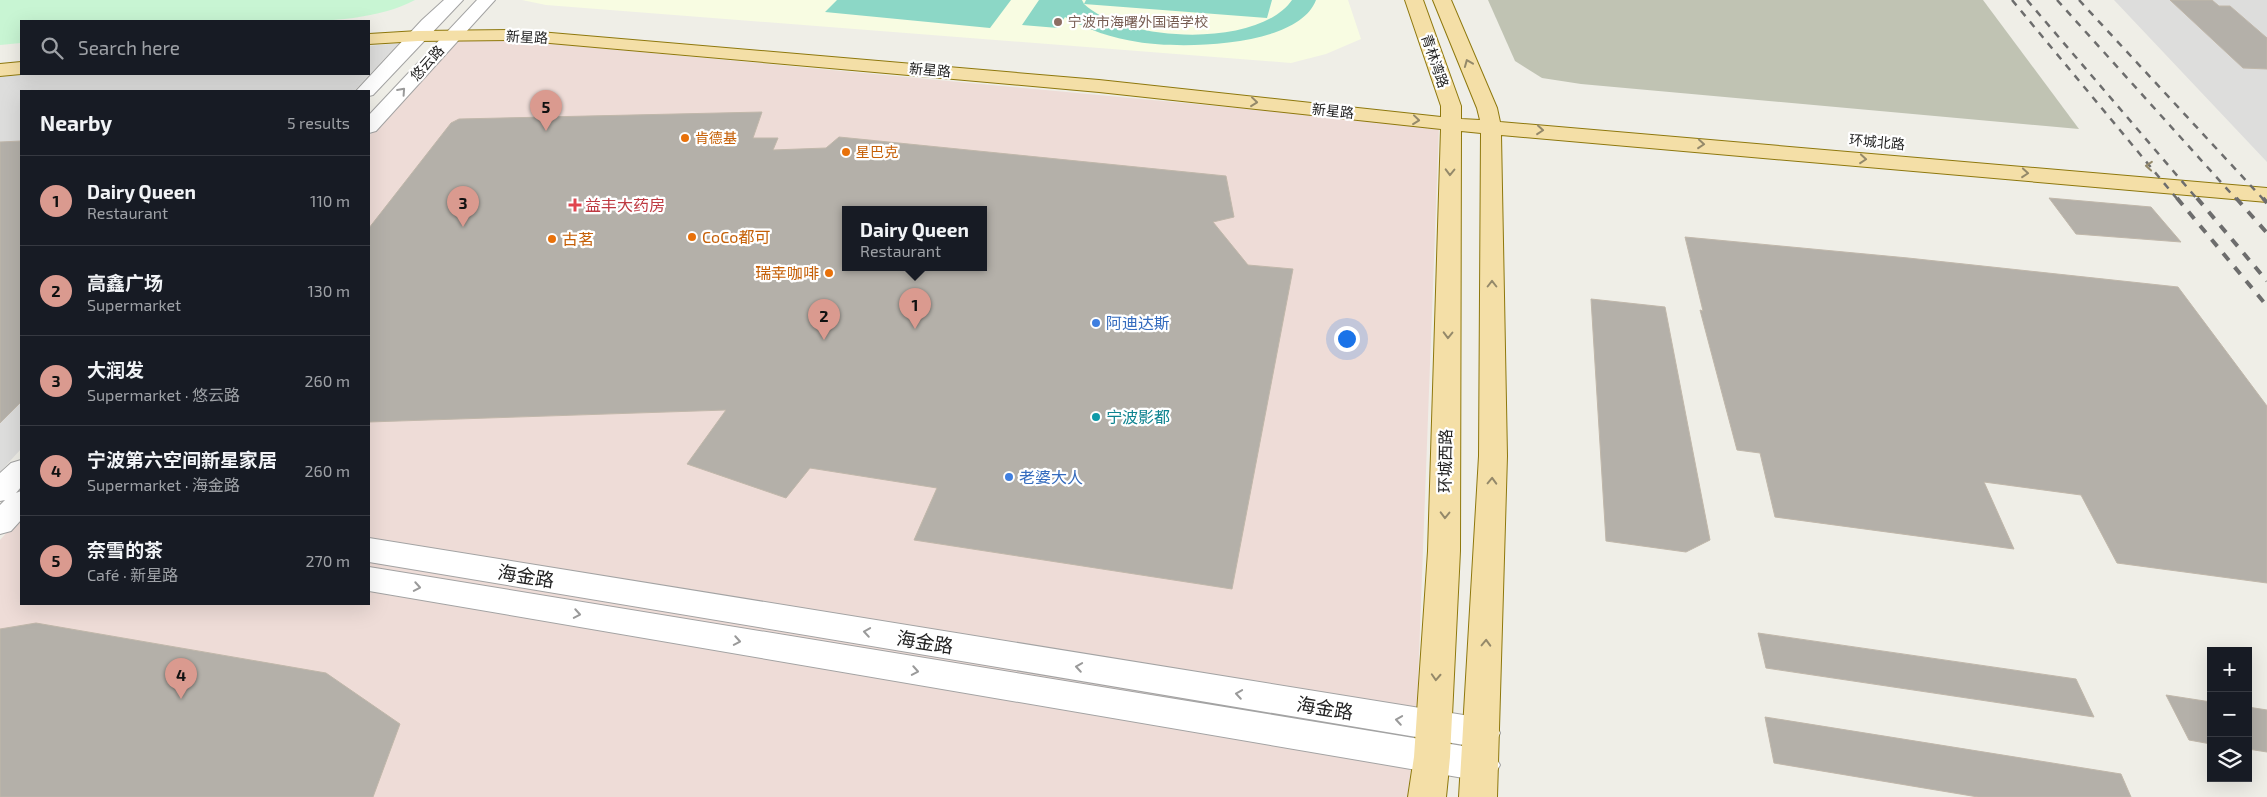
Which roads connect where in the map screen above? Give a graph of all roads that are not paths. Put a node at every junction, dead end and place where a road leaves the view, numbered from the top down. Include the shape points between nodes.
1 (454, 0) edge
2 (486, 0) edge
3 (1414, 0) edge
4 (1442, 0) edge
5 (370, 29) edge
6 (423, 30) junction
7 (457, 30) junction
8 (370, 39) edge
9 (20, 57) edge
10 (0, 58) edge
11 (20, 68) edge
12 (0, 70) edge
13 (367, 90) edge
14 (1451, 115) junction
15 (1489, 117) junction
16 (370, 126) edge
17 (2267, 177) edge
18 (2267, 195) edge
19 (20, 473) edge
20 (9, 508) edge
21 (370, 550) edge
22 (370, 579) edge
23 (1433, 742) junction
24 (1480, 765) edge
25 (1427, 797) edge

1 - 6 street, 悠云路
2 - 7 street, 悠云路
3 - 14 main road, 青林湾路
15 -> 4 main road, 青林湾路
5 - 6 main road, 新星路
6 - 7 main road, 新星路
6 - 8 main road, 新星路
6 - 13 street, 悠云路
7 - 14 main road, 新星路
16 -> 7 street, 悠云路
9 - 10 main road
11 - 12 main road
14 - 15 main road, 新星路
14 -> 23 main road, 环城西路 via 1444,551
17 -> 15 main road, 环城北路
15 -> 18 main road, 环城北路
24 -> 15 main road via 1493,456
19 - 20 street
23 -> 21 street, 海金路
22 -> 23 street, 海金路
23 - 24 street, 海金路
23 - 25 main road, 环城西路

